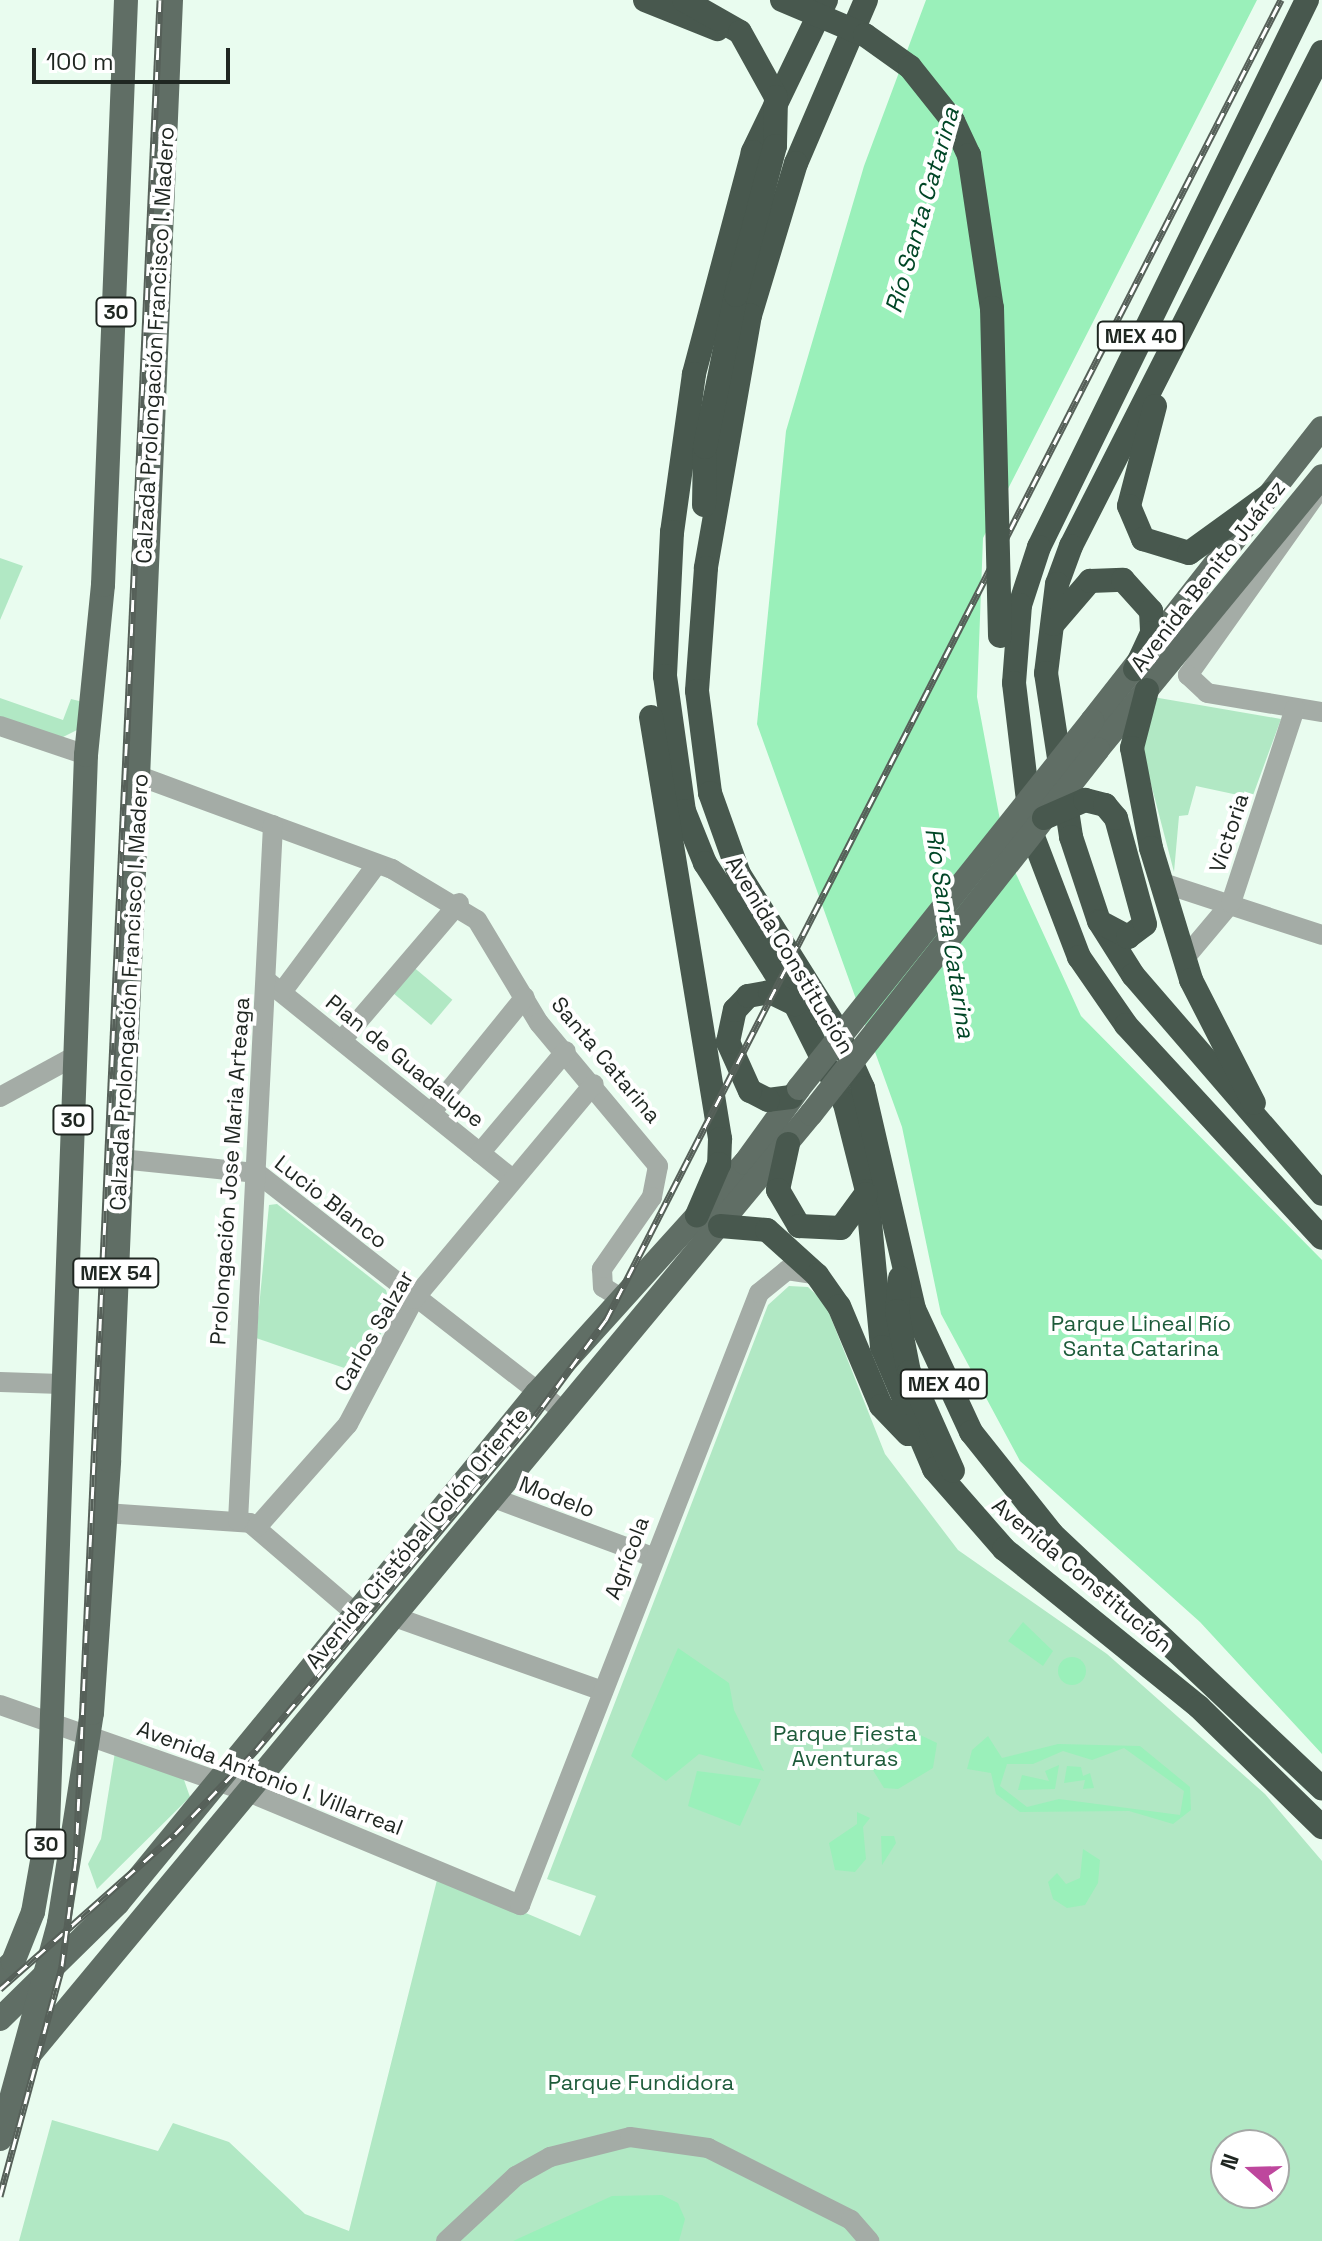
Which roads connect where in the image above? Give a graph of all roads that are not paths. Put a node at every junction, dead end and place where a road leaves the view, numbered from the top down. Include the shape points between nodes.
1 (126, 0) edge
2 (171, 0) edge
3 (645, 0) edge
4 (684, 0) edge
5 (782, 0) edge
6 (826, 0) edge
7 (866, 0) edge
8 (1307, 0) edge
9 (1322, 52) edge
10 (753, 152) junction
11 (1165, 366) junction
12 (1322, 428) edge
13 (1322, 476) edge
14 (1322, 486) edge
15 (1272, 493) junction
16 (145, 561) joint
17 (706, 568) junction
18 (667, 605) junction
19 (1047, 637) junction
20 (1141, 679) junction
21 (1014, 683) junction
22 (1295, 708) junction
23 (1322, 712) edge
24 (0, 726) edge
25 (86, 755) junction
26 (139, 776) junction
27 (1044, 818) junction
28 (273, 825) junction
29 (377, 864) junction
30 (1160, 882) junction
31 (459, 903) junction
32 (1231, 903) junction
33 (1099, 921) junction
34 (1322, 935) edge
35 (1184, 959) junction
36 (274, 986) junction
37 (525, 997) junction
38 (795, 1004) junction
39 (342, 1040) junction
40 (566, 1051) junction
41 (75, 1056) junction
42 (594, 1084) junction
43 (795, 1092) junction
44 (0, 1097) edge
45 (431, 1113) junction
46 (1270, 1134) junction
47 (788, 1144) junction
48 (480, 1153) junction
49 (1290, 1158) junction
50 (121, 1159) junction
51 (1322, 1169) edge
52 (257, 1173) junction
53 (511, 1178) junction
54 (867, 1191) junction
55 (1322, 1194) edge
56 (697, 1215) junction
57 (720, 1226) junction
58 (1322, 1238) edge
59 (901, 1265) junction
60 (817, 1275) junction
61 (619, 1297) junction
62 (414, 1299) junction
63 (0, 1382) edge
64 (61, 1384) junction
65 (536, 1394) junction
66 (561, 1410) junction
67 (917, 1441) junction
68 (491, 1497) junction
69 (105, 1513) junction
70 (248, 1524) junction
71 (652, 1557) junction
72 (1023, 1566) junction
73 (354, 1612) junction
74 (392, 1616) junction
75 (603, 1691) junction
76 (0, 1705) edge
77 (51, 1721) junction
78 (90, 1734) junction
79 (215, 1780) junction
80 (1322, 1788) edge
81 (246, 1791) junction
82 (1322, 1827) edge
83 (520, 1905) joint
84 (6, 1968) edge
85 (44, 1979) junction
86 (0, 2019) edge
87 (8, 2078) edge
88 (3, 2127) edge
89 (446, 2241) edge
90 (869, 2241) edge

1 - 25 main road, Calzada Prolongación Francisco I. Madero / 30 via 103,585
2 - 16 main road, Calzada Prolongación Francisco I. Madero / 30
3 - 10 highway via 718,29 744,55 758,91
4 - 17 highway, bridge via 740,32 776,97 775,146 736,295 705,447
5 - 21 highway, bridge via 865,35 910,67 953,121 969,155 992,308 1000,636
6 - 10 highway, Avenida Constitución / MEX 40
7 - 17 highway, Avenida Constitución / MEX 40 via 770,239 750,315
8 - 21 highway, MEX 40 via 1039,547 1020,605
9 - 11 highway, MEX 40
10 - 18 highway, Avenida Constitución / MEX 40 via 700,339
11 - 15 highway via 1129,506 1143,539 1189,553
11 - 19 highway, MEX 40 via 1071,546
12 - 15 main road, Avenida Benito Juárez
13 - 20 main road, Avenida Benito Juárez
14 - 22 street via 1190,669 1189,682 1207,693
15 - 20 main road, Avenida Benito Juárez
16 - 26 main road, Calzada Prolongación Francisco I. Madero / MEX 54
17 - 59 highway, Avenida Constitución / MEX 40 via 697,691 718,819 757,909 825,1010 863,1088
18 - 38 highway, Avenida Constitución / MEX 40 via 666,703 684,811 705,863
18 - 56 highway via 652,660 653,738 720,1139 719,1164
19 - 20 highway via 1081,586 1115,577 1141,592 1151,611 1152,633
19 - 33 highway, MEX 40 via 1071,837
20 - 27 main road, Avenida Benito Juárez, bridge via 1098,749
20 - 30 highway via 1132,748
20 - 43 main road, Avenida Benito Juárez, bridge via 1092,721
21 - 58 highway, MEX 40 via 1032,834 1079,957 1126,1025
22 - 23 street
22 - 32 street, Victoria
24 - 25 street
25 - 41 main road, Calzada Prolongación Francisco I. Madero / 30
26 - 28 street, Santa Catarina
26 - 50 main road, Calzada Prolongación Francisco I. Madero / MEX 54
27 - 33 highway, bridge via 1085,800 1105,805 1116,818 1145,924 1128,937
27 - 47 main road, Avenida Cristóbal Colón Oriente, bridge
28 - 29 street, Santa Catarina
28 - 36 street, Prolongación Jose Maria Arteaga
29 - 31 street, Santa Catarina
29 - 36 street
30 - 32 street
30 - 35 highway
31 - 37 street, Santa Catarina via 490,935
31 - 39 street
32 - 34 street
32 - 35 street, Victoria
33 - 46 highway, MEX 40 via 1133,975
35 - 46 highway
36 - 39 street, Plan de Guadalupe
36 - 52 street, Prolongación Jose Maria Arteaga
37 - 40 street, Santa Catarina
37 - 45 street
38 - 43 highway via 770,992 748,996 735,1010 728,1042 750,1091 768,1100
38 - 54 highway, Avenida Constitución / MEX 40 via 845,1104
39 - 45 street, Plan de Guadalupe
40 - 42 street, Santa Catarina
40 - 48 street
41 - 44 street
41 - 64 main road, Calzada Prolongación Francisco I. Madero / 30
42 - 53 street, Carlos Salzar
42 - 61 street, Santa Catarina via 651,1152 659,1176 602,1269 603,1287
43 - 56 main road, Avenida Cristóbal Colón Oriente
45 - 48 street, Plan de Guadalupe
46 - 49 highway, MEX 40
47 - 54 highway via 778,1190 799,1226 841,1228
47 - 57 main road, Avenida Cristóbal Colón Oriente
48 - 53 street, Plan de Guadalupe
49 - 51 street
49 - 55 highway, MEX 40
50 - 52 street, Lucio Blanco
50 - 69 main road, Calzada Prolongación Francisco I. Madero / MEX 54
52 - 62 street, Lucio Blanco
52 - 70 street, Prolongación Jose Maria Arteaga via 240,1373
53 - 62 street, Carlos Salzar
54 - 67 highway, Avenida Constitución / MEX 40 via 879,1334
56 - 61 main road, Avenida Cristóbal Colón Oriente
57 - 60 highway via 767,1230
57 - 66 main road, Avenida Cristóbal Colón Oriente
59 - 72 highway via 897,1311 920,1402 964,1489
59 - 80 highway, Avenida Constitución / MEX 40 via 940,1375 1007,1484
60 - 67 highway via 839,1306 881,1406
60 - 71 street, Agrícola via 787,1270 759,1293
61 - 65 main road, Avenida Cristóbal Colón Oriente
62 - 65 street, Lucio Blanco
62 - 70 street, Carlos Salzar via 348,1424
63 - 64 street
64 - 77 main road, Calzada Prolongación Francisco I. Madero / 30
65 - 66 street, Lucio Blanco
65 - 73 main road, Avenida Cristóbal Colón Oriente
66 - 68 main road, Avenida Cristóbal Colón Oriente
67 - 72 highway, Avenida Constitución / MEX 40 via 968,1513
68 - 71 street, Modelo
68 - 74 main road, Avenida Cristóbal Colón Oriente
69 - 70 street
69 - 78 main road, Calzada Prolongación Francisco I. Madero / MEX 54
70 - 73 street
71 - 75 street, Agrícola
72 - 82 highway, Avenida Constitución / MEX 40 via 1199,1707
73 - 79 main road, Avenida Cristóbal Colón Oriente
74 - 75 street
74 - 81 main road, Avenida Cristóbal Colón Oriente
75 - 83 street, Agrícola
76 - 77 street, Avenida Antonio I. Villarreal
77 - 78 street, Avenida Antonio I. Villarreal
77 - 84 main road, Calzada Prolongación Francisco I. Madero / 30 via 40,1884
78 - 79 street, Avenida Antonio I. Villarreal
78 - 85 main road, Calzada Prolongación Francisco I. Madero / MEX 54
79 - 81 street, Avenida Antonio I. Villarreal
79 - 85 main road, Avenida Cristóbal Colón Oriente via 118,1903
81 - 83 street, Avenida Antonio I. Villarreal
81 - 87 main road, Avenida Cristóbal Colón Oriente
85 - 86 main road, Avenida Cristóbal Colón Oriente
85 - 87 main road, MEX 54
87 - 88 main road
89 - 90 street via 516,2176 550,2157 630,2137 708,2148 851,2220

